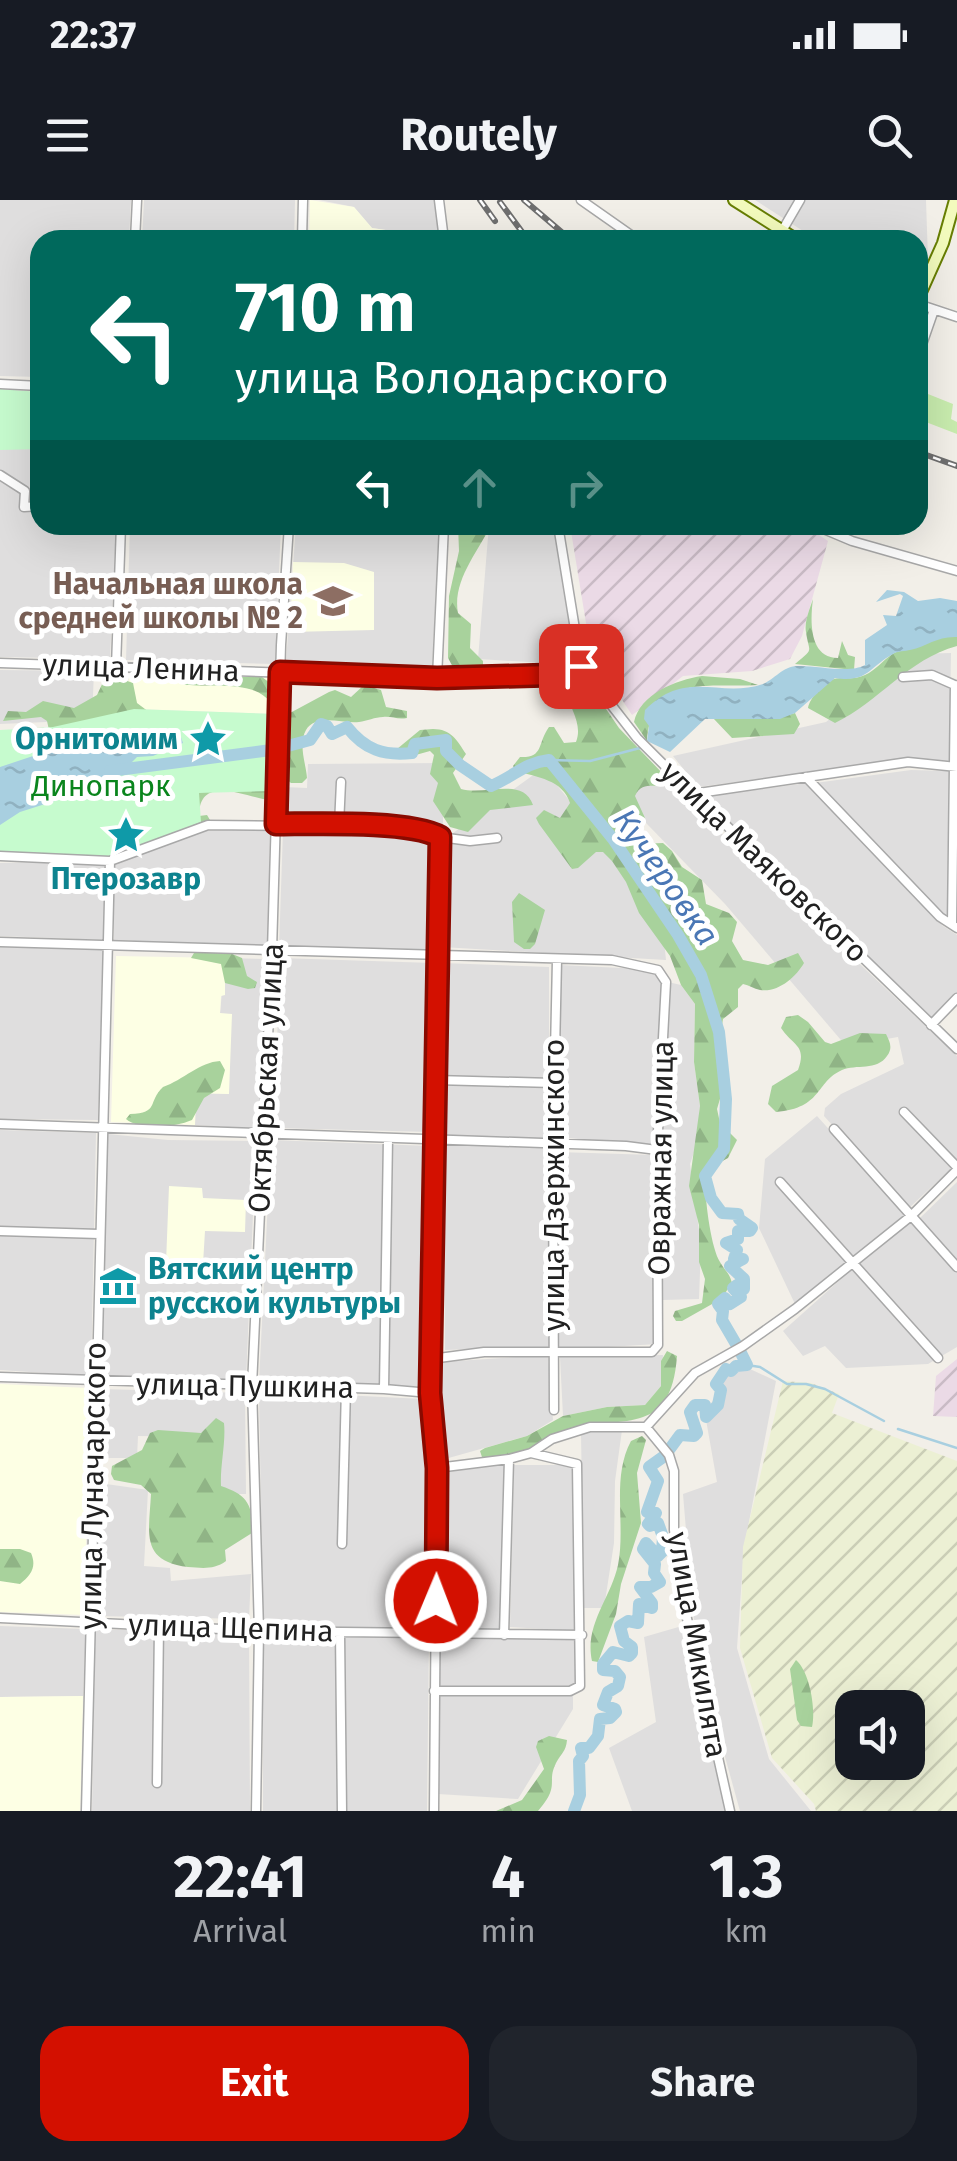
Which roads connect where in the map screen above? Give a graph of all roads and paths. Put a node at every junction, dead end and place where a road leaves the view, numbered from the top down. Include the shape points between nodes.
1 (137, 200) edge
2 (303, 200) edge
3 (439, 200) edge
4 (581, 200) edge
5 (734, 200) edge
6 (800, 200) edge
7 (955, 200) edge
8 (136, 230) edge
9 (302, 230) edge
10 (443, 230) edge
11 (624, 230) edge
12 (780, 230) edge
13 (783, 230) edge
14 (957, 242) edge
15 (943, 243) junction
16 (928, 278) edge
17 (928, 307) edge
18 (934, 310) junction
19 (957, 317) edge
20 (928, 327) edge
21 (0, 384) edge
22 (30, 386) edge
23 (0, 475) edge
24 (30, 507) edge
25 (121, 535) edge
26 (288, 535) edge
27 (444, 535) edge
28 (560, 535) edge
29 (838, 535) edge
30 (957, 572) edge
31 (0, 663) edge
32 (581, 666) junction
33 (116, 667) junction
34 (280, 672) junction
35 (903, 677) dead end
36 (437, 678) junction
37 (956, 685) edge
38 (955, 767) edge
39 (806, 777) junction
40 (341, 782) dead end
41 (692, 794) junction
42 (276, 824) junction
43 (339, 826) junction
44 (440, 837) junction
45 (497, 838) dead end
46 (955, 845) edge
47 (0, 856) edge
48 (110, 862) junction
49 (955, 926) edge
50 (0, 942) edge
51 (108, 946) junction
52 (272, 951) junction
53 (438, 956) junction
54 (557, 960) junction
55 (957, 998) edge
56 (931, 1025) junction
57 (957, 1049) edge
58 (435, 1080) junction
59 (553, 1083) junction
60 (904, 1112) dead end
61 (0, 1124) edge
62 (102, 1127) junction
63 (834, 1129) dead end
64 (263, 1132) junction
65 (388, 1138) junction
66 (435, 1141) junction
67 (552, 1143) junction
68 (656, 1150) junction
69 (957, 1169) edge
70 (780, 1182) dead end
71 (910, 1216) junction
72 (0, 1232) edge
73 (99, 1234) junction
74 (854, 1264) junction
75 (957, 1267) edge
76 (552, 1354) junction
77 (938, 1358) dead end
78 (432, 1359) junction
79 (0, 1377) edge
80 (95, 1382) junction
81 (252, 1386) junction
82 (346, 1388) junction
83 (384, 1389) junction
84 (430, 1393) junction
85 (554, 1410) dead end
86 (646, 1427) junction
87 (531, 1452) junction
88 (509, 1459) junction
89 (437, 1468) junction
90 (342, 1544) dead end
91 (0, 1618) edge
92 (90, 1622) junction
93 (159, 1626) junction
94 (259, 1632) junction
95 (340, 1633) junction
96 (435, 1634) junction
97 (504, 1635) junction
98 (582, 1635) junction
99 (434, 1691) junction
100 (157, 1783) dead end
101 (86, 1811) edge
102 (256, 1811) edge
103 (342, 1811) edge
104 (434, 1811) edge
105 (730, 1811) edge

1 - 8 street
2 - 9 street
3 - 10 street
4 - 11 street
5 - 12 street
6 - 13 street
7 - 15 street
14 - 15 street
15 - 16 street
17 - 18 street
18 - 19 street
18 - 20 street
21 - 22 street
23 - 24 street via 25,491 24,507
25 - 33 street
26 - 34 street, Октябрьская улица
27 - 36 street
28 - 32 street
29 - 30 street
31 - 33 street, улица Ленина
32 - 36 street, улица Ленина via 551,675
32 - 41 street, улица Маяковского
33 - 34 street, улица Ленина
34 - 36 street, улица Ленина
34 - 42 street, Октябрьская улица
35 - 37 street via 926,674
37 - 38 street
38 - 39 street via 908,762
38 - 46 street
39 - 41 street
39 - 49 street
40 - 43 street
41 - 56 street, улица Маяковского
42 - 43 street
42 - 48 street via 208,825
42 - 52 street, Октябрьская улица
43 - 44 street
44 - 45 street
44 - 53 street
46 - 49 street
47 - 48 street
48 - 51 street, улица Луначарского
50 - 51 street
51 - 52 street
51 - 62 street, улица Луначарского
52 - 53 street
52 - 64 street, Октябрьская улица
53 - 54 street
53 - 58 street
54 - 59 street, улица Дзержинского
54 - 68 street, Овражная улица via 653,967 666,982
55 - 56 street
56 - 57 street, улица Маяковского
58 - 59 street
58 - 66 street
59 - 67 street, улица Дзержинского
60 - 69 street
61 - 62 street
62 - 64 street
62 - 73 street, улица Луначарского
63 - 71 street
64 - 65 street
64 - 81 street, Октябрьская улица
65 - 66 street
65 - 83 street
66 - 67 street
66 - 78 street
67 - 68 street
67 - 76 street, улица Дзержинского
68 - 76 street, Овражная улица via 658,1345 652,1352
69 - 71 street
70 - 74 street
71 - 74 street
71 - 75 street
72 - 73 street
73 - 80 street, улица Луначарского
74 - 77 street
74 - 86 street via 743,1346 694,1373
76 - 78 street
76 - 85 street, улица Дзержинского
78 - 84 street
79 - 80 street, улица Пушкина
80 - 81 street, улица Пушкина
80 - 92 street, улица Луначарского
81 - 82 street, улица Пушкина
81 - 94 street, Октябрьская улица
82 - 83 street, улица Пушкина
82 - 90 street
83 - 84 street, улица Пушкина
84 - 89 street
86 - 87 street via 590,1427
86 - 105 street, улица Микилята via 672,1462 686,1614
87 - 88 street
87 - 98 street via 578,1464
88 - 89 street
88 - 97 street
89 - 96 street
91 - 92 street, улица Щепина
92 - 93 street, улица Щепина
92 - 101 street, улица Луначарского
93 - 94 street, улица Щепина
93 - 100 street
94 - 95 street, улица Щепина
94 - 102 street, Октябрьская улица
95 - 96 street, улица Щепина
95 - 103 street
96 - 97 street, улица Щепина
96 - 99 street
97 - 98 street, улица Щепина
98 - 99 street via 580,1686 570,1692
99 - 104 street

